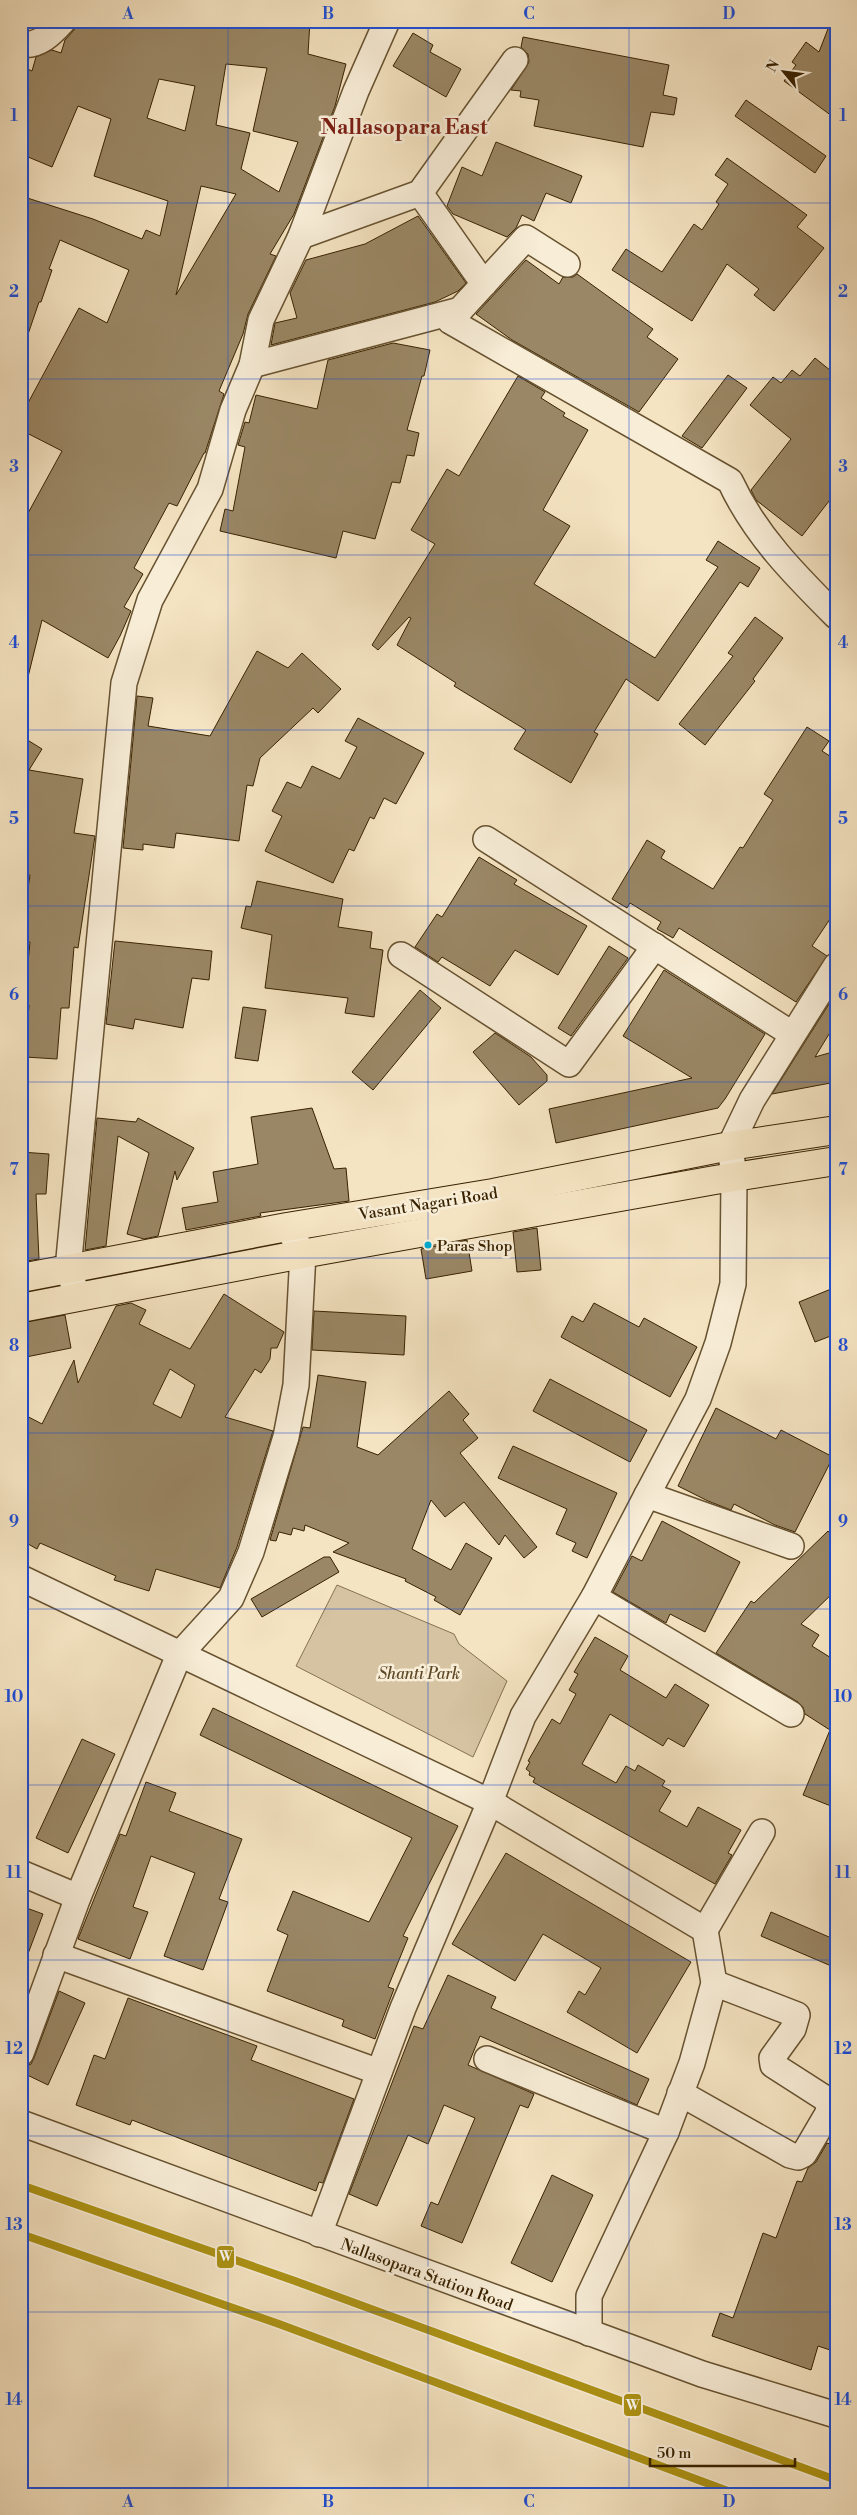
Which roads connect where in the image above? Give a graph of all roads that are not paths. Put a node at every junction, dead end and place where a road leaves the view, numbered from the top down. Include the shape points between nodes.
1 (63, 21) edge
2 (387, 21) edge
3 (21, 44) edge
4 (515, 60) dead end
5 (420, 193) junction
6 (301, 236) junction
7 (567, 264) dead end
8 (484, 284) junction
9 (460, 310) junction
10 (252, 365) junction
11 (836, 616) edge
12 (486, 839) dead end
13 (655, 946) junction
14 (401, 955) dead end
15 (836, 966) edge
16 (792, 1034) junction
17 (836, 1130) edge
18 (730, 1146) junction
19 (836, 1161) edge
20 (734, 1177) junction
21 (287, 1226) junction
22 (303, 1253) junction
23 (68, 1269) junction
24 (21, 1278) edge
25 (78, 1297) junction
26 (21, 1308) edge
27 (647, 1495) junction
28 (791, 1546) dead end
29 (21, 1578) edge
30 (594, 1597) junction
31 (179, 1655) junction
32 (791, 1714) dead end
33 (490, 1802) junction
34 (762, 1832) dead end
35 (21, 1873) edge
36 (78, 1897) junction
37 (705, 1930) junction
38 (56, 1955) junction
39 (714, 1983) junction
40 (21, 2053) edge
41 (487, 2060) dead end
42 (379, 2072) junction
43 (680, 2093) junction
44 (21, 2123) edge
45 (666, 2132) junction
46 (319, 2234) junction
47 (589, 2333) junction
48 (836, 2415) edge

1 - 3 street via 44,40
2 - 6 street via 356,91
4 - 5 street
5 - 6 street
5 - 8 street
6 - 10 street via 261,320
7 - 8 street via 526,238
8 - 9 street
9 - 10 street
9 - 11 street via 450,320 730,481 741,504 777,556
10 - 23 street via 233,410 210,490 150,600 124,683
12 - 13 street
13 - 14 street via 569,1064
13 - 16 street
15 - 16 street
16 - 18 street via 752,1100
17 - 18 main road, Vasant Nagari Road
18 - 20 street
18 - 21 main road, Vasant Nagari Road via 493,1193
19 - 20 main road, Vasant Nagari Road
20 - 22 main road, Vasant Nagari Road
20 - 27 street via 732,1284 718,1343 698,1399
21 - 22 street
21 - 23 main road, Vasant Nagari Road
22 - 25 main road, Vasant Nagari Road
22 - 31 street via 296,1385 286,1437 266,1506 231,1598
23 - 24 main road, Vasant Nagari Road
23 - 25 street
25 - 26 main road, Vasant Nagari Road
27 - 28 street
27 - 30 street
29 - 31 street
30 - 32 street
30 - 33 street via 523,1716
31 - 33 street
31 - 36 street
33 - 37 street
33 - 42 street
34 - 37 street
35 - 36 street
36 - 38 street
37 - 39 street
38 - 40 street
38 - 42 street
39 - 43 street via 692,2063
39 - 43 street via 797,2015 772,2058 773,2065 826,2100 828,2113 804,2154 798,2157
41 - 45 street
42 - 46 street
43 - 45 street
44 - 46 street, Nallasopara Station Road
45 - 47 street via 589,2296
46 - 47 street, Nallasopara Station Road
47 - 48 street, Nallasopara Station Road via 702,2374

